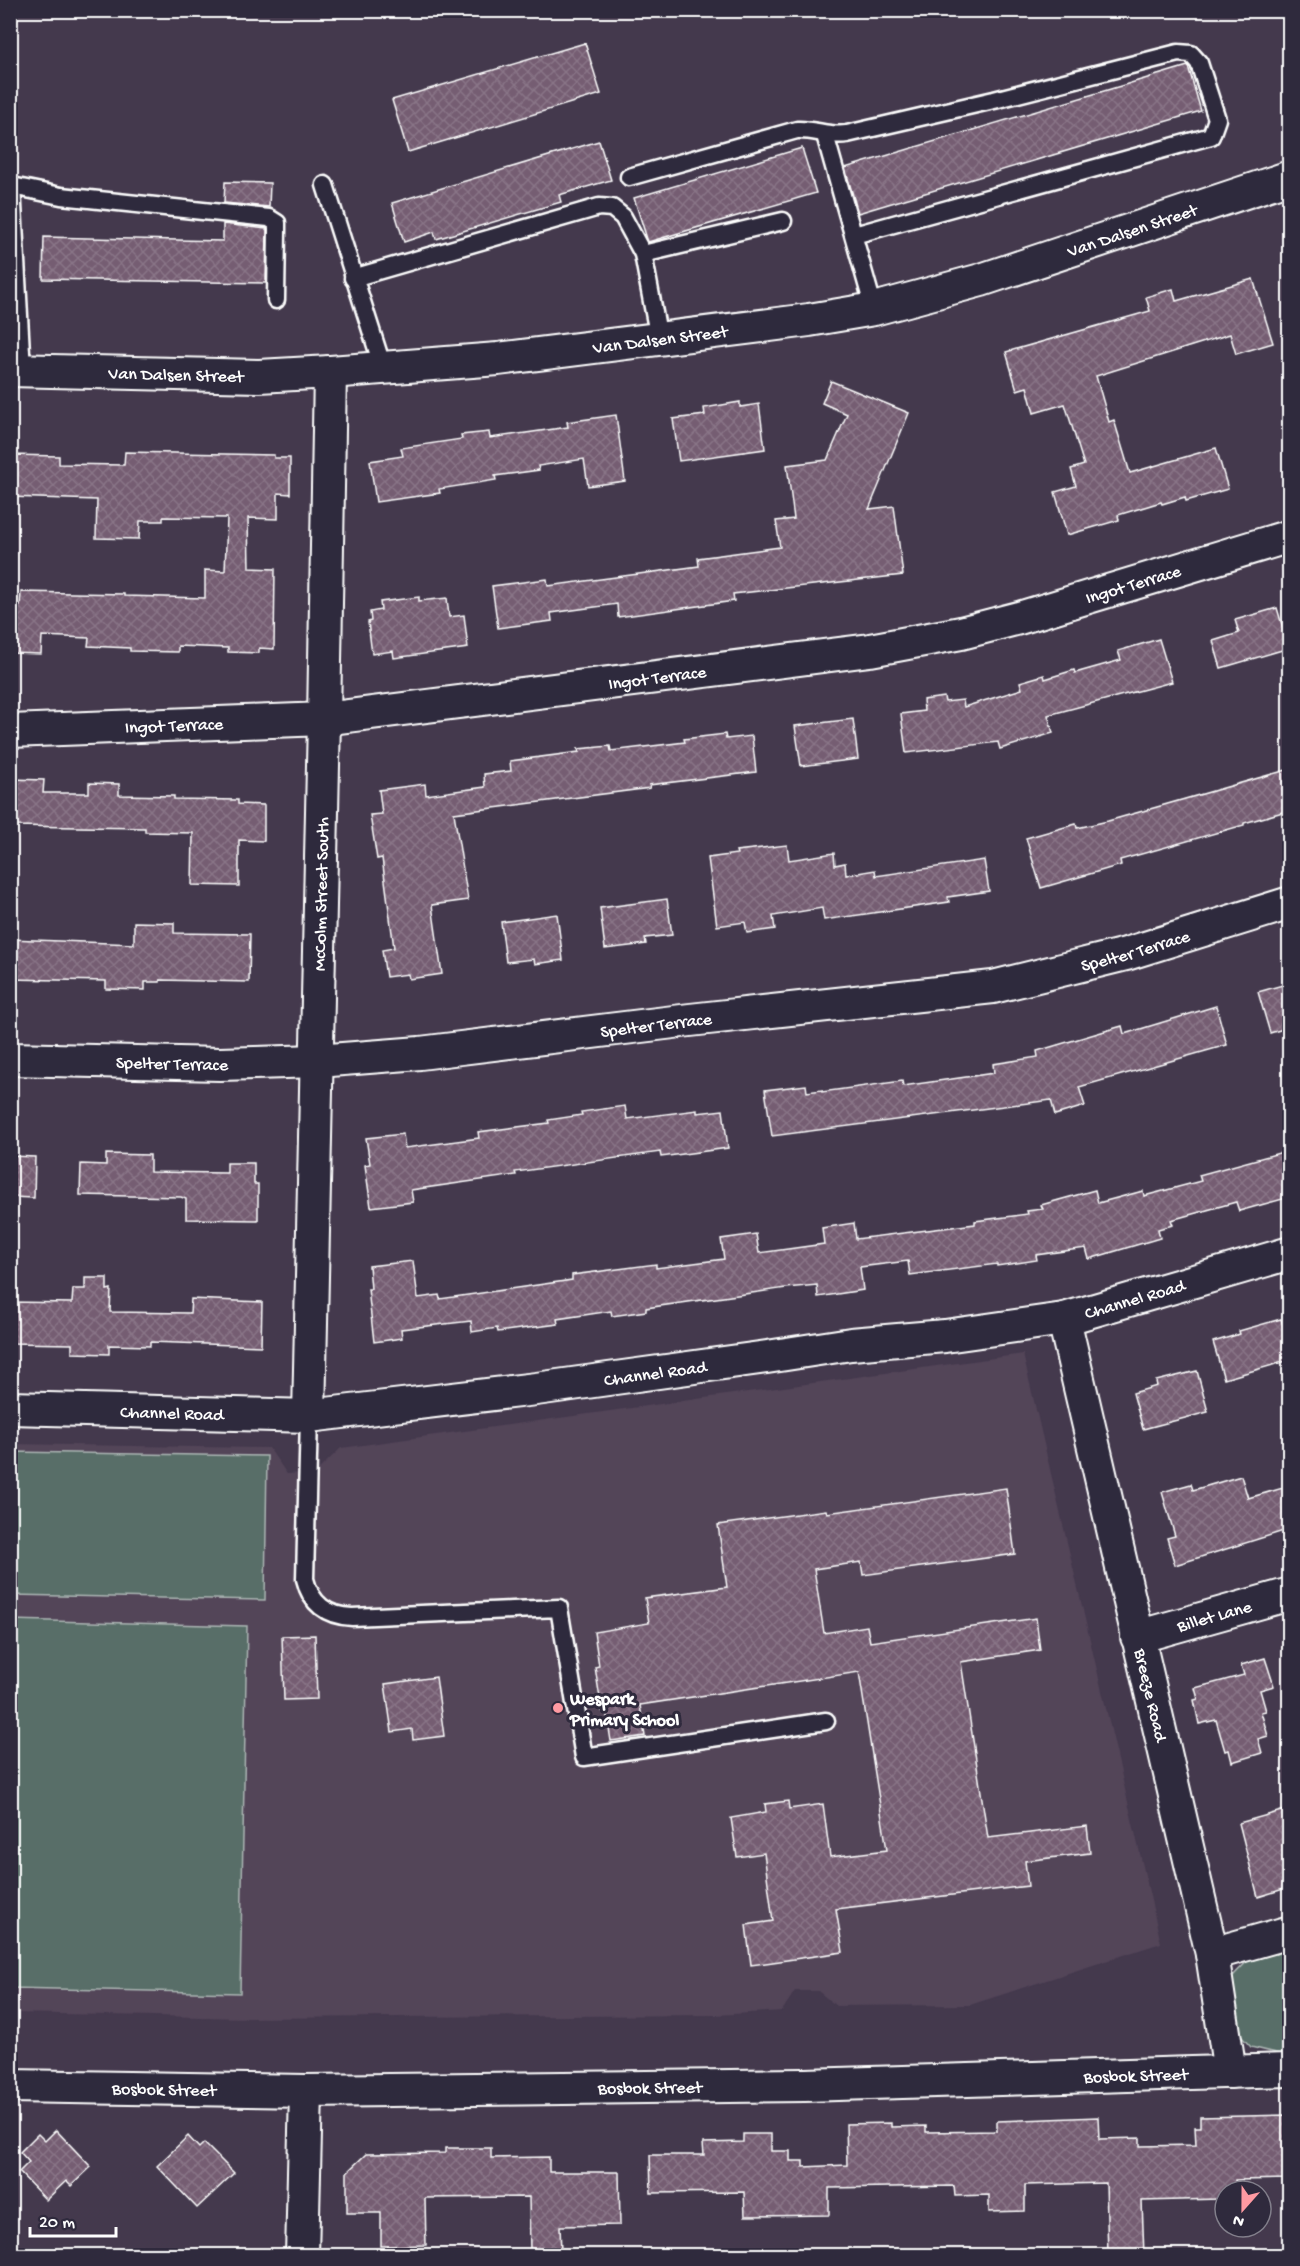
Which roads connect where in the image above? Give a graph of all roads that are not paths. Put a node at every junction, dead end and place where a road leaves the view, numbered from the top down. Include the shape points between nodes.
1 (825, 135) junction
2 (629, 177) dead end
3 (1290, 177) edge
4 (326, 185) dead end
5 (11, 186) edge
6 (783, 221) dead end
7 (854, 234) junction
8 (643, 254) junction
9 (353, 278) junction
10 (276, 300) dead end
11 (874, 309) junction
12 (659, 339) junction
13 (383, 368) junction
14 (16, 370) edge
15 (330, 372) junction
16 (1290, 536) edge
17 (324, 719) junction
18 (10, 731) edge
19 (1290, 903) edge
20 (10, 1059) edge
21 (317, 1061) junction
22 (1290, 1253) edge
23 (1064, 1319) junction
24 (10, 1408) edge
25 (309, 1416) junction
26 (1290, 1594) edge
27 (1137, 1637) junction
28 (826, 1721) dead end
29 (1290, 1932) edge
30 (1212, 1954) junction
31 (1290, 2070) edge
32 (1230, 2072) junction
33 (10, 2086) edge
34 (306, 2091) junction
35 (302, 2256) edge

1 - 2 lane via 810,129 797,130
1 - 7 lane
1 - 7 lane via 847,134 994,100 1178,53 1191,54 1199,63 1216,119 1211,136
3 - 11 street, Van Dalsen Street via 981,280
4 - 9 lane
5 - 10 lane via 61,196 269,218 277,223
5 - 14 lane
6 - 8 lane
7 - 11 lane
8 - 9 lane via 623,217 612,208 599,207
8 - 12 lane
9 - 13 lane
11 - 12 street, Van Dalsen Street
12 - 13 street, Van Dalsen Street via 498,359
13 - 15 street, Van Dalsen Street
14 - 15 street, Van Dalsen Street via 259,376
15 - 17 street, McColm Street South
16 - 17 street, Ingot Terrace via 1019,618 932,639
17 - 18 street, Ingot Terrace
17 - 21 street, McColm Street South
19 - 21 street, Spelter Terrace via 1126,954 993,987 420,1053
20 - 21 street, Spelter Terrace via 219,1064
21 - 25 street, McColm Street South
22 - 23 street, Channel Road
23 - 25 street, Channel Road
23 - 27 street, Breeze Road
24 - 25 street, Channel Road
25 - 28 lane via 305,1579 311,1597 327,1612 352,1617 559,1608 585,1757
26 - 27 street, Billet Lane
27 - 30 street, Breeze Road
29 - 30 street
30 - 32 street, Breeze Road
31 - 32 street, Bosbok Street
32 - 34 street, Bosbok Street via 805,2085
33 - 34 street, Bosbok Street
34 - 35 street

